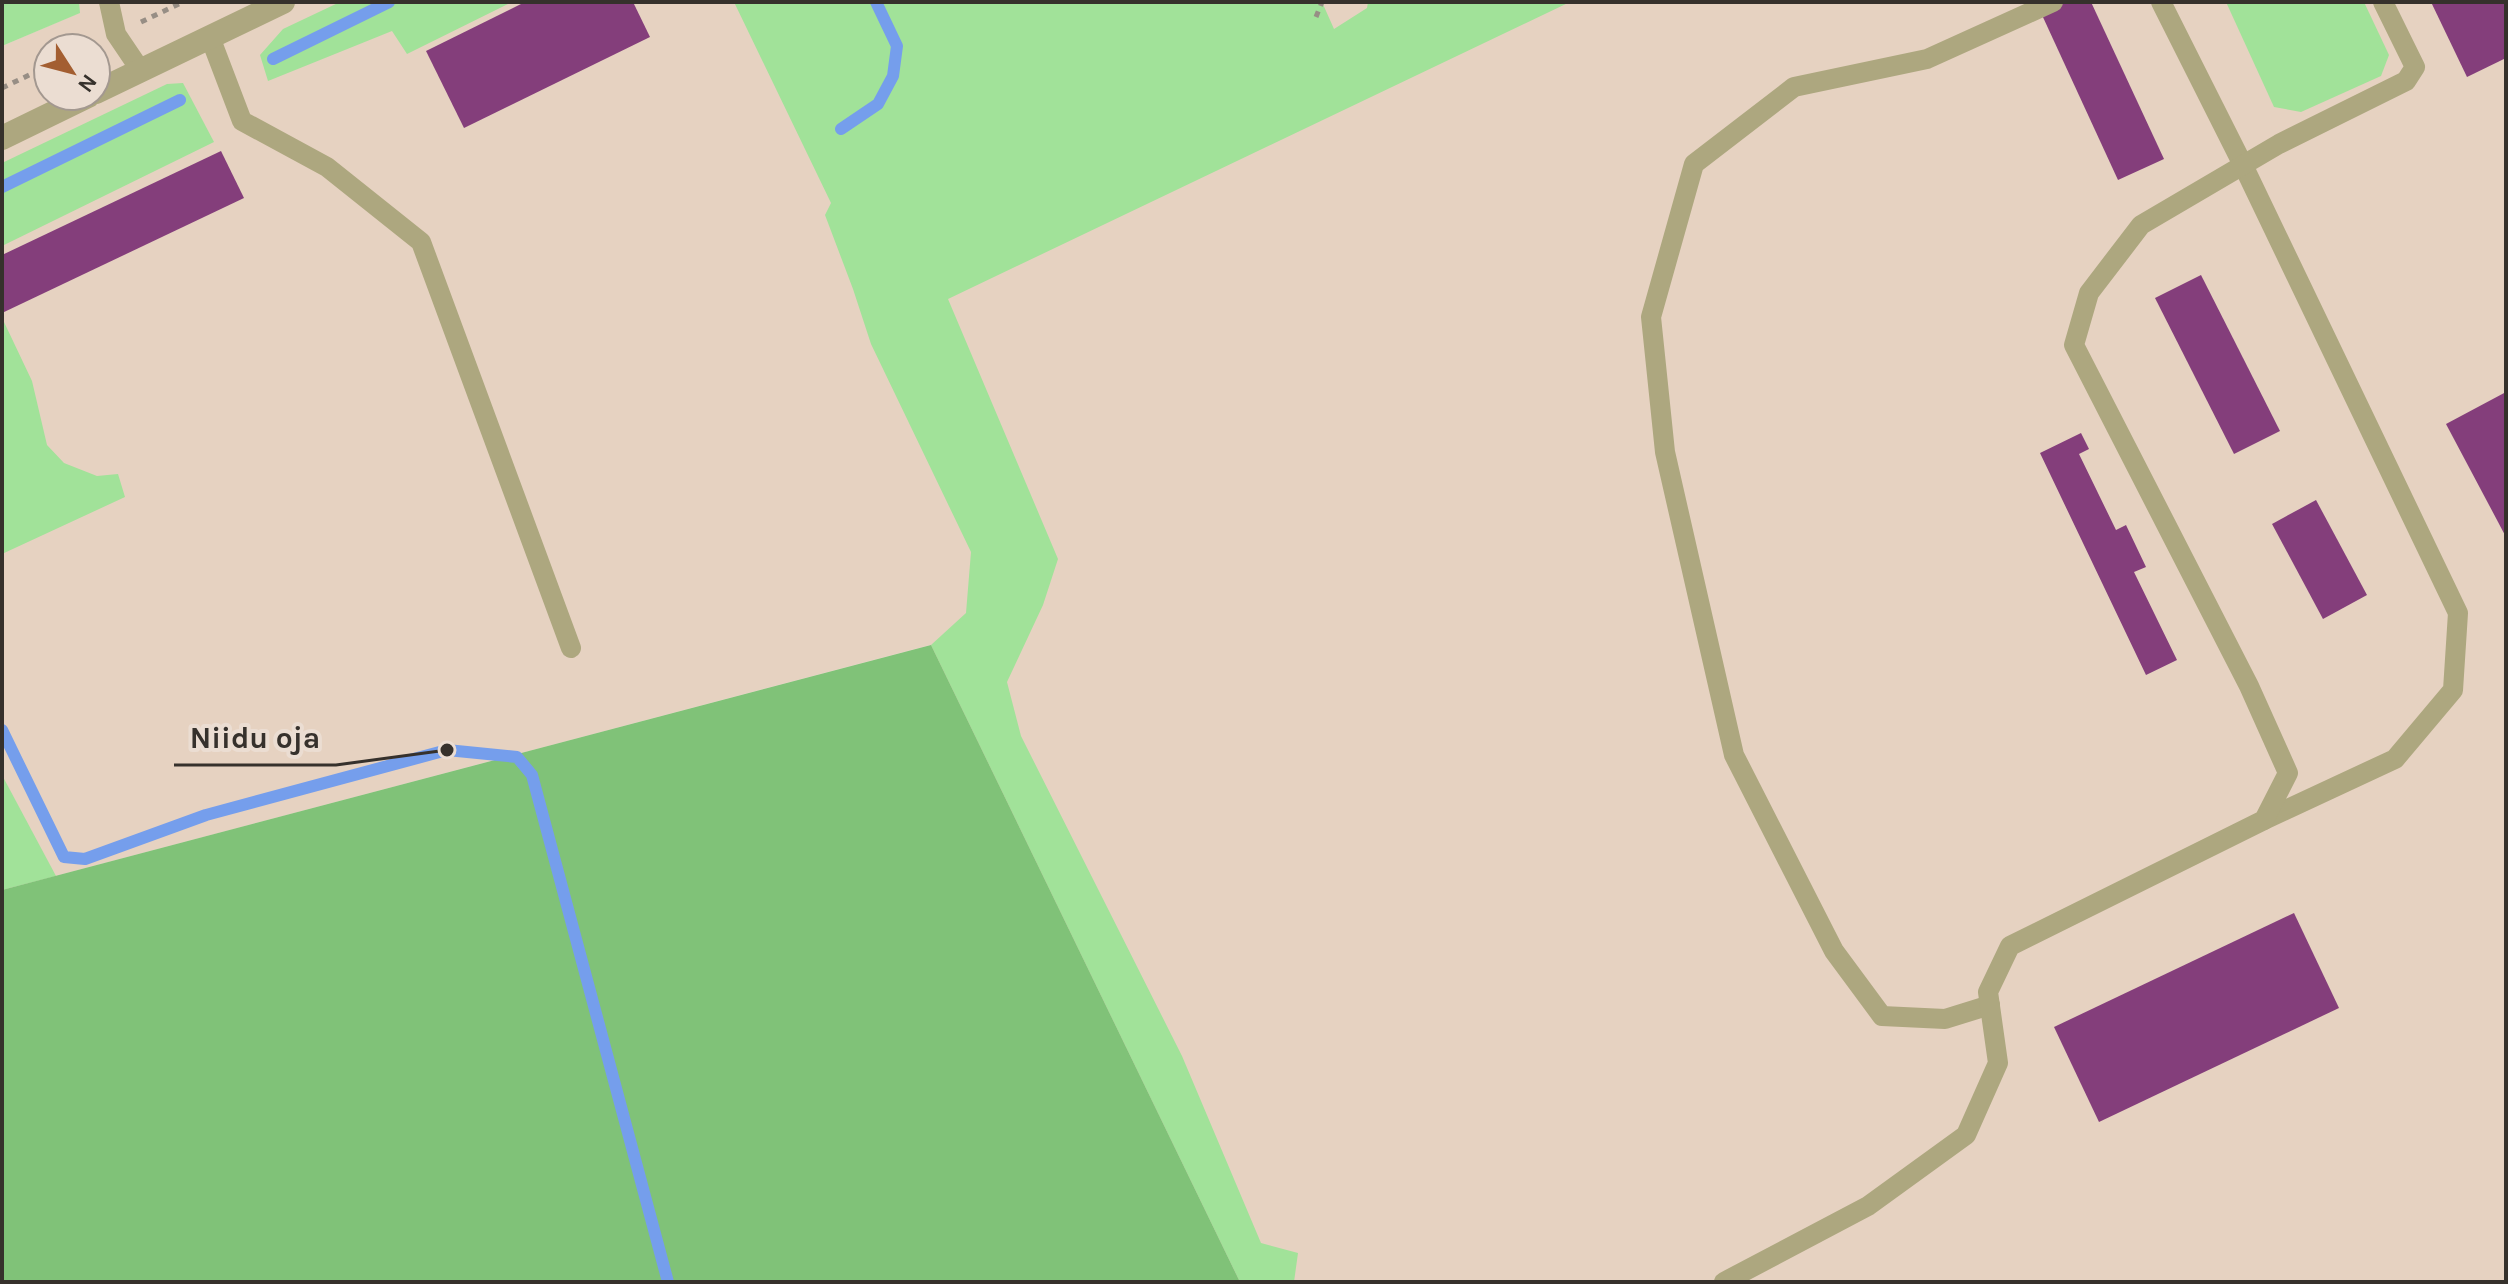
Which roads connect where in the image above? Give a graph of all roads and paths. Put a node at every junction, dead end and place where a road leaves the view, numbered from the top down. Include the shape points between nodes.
1 (109, 2) edge
2 (283, 2) edge
3 (1322, 2) edge
4 (2053, 2) edge
5 (2161, 2) edge
6 (2383, 2) edge
7 (1316, 17) dead end
8 (210, 37) junction
9 (141, 71) junction
10 (32, 74) edge
11 (112, 85) edge
12 (2, 88) edge
13 (55, 112) edge
14 (2, 138) edge
15 (2243, 165) junction
16 (571, 648) dead end
17 (2264, 820) junction
18 (1990, 1005) junction
19 (1724, 1282) edge

1 - 9 lane via 116,34
2 - 8 street
3 - 7 path
4 - 18 lane via 1927,59 1794,87 1694,164 1651,317 1665,452 1734,755 1834,951 1882,1016 1945,1019
5 - 15 lane
6 - 15 lane via 2415,67 2406,81
8 - 9 street
8 - 16 lane via 242,121 327,167 421,242
9 - 11 street
10 - 12 path
13 - 14 street
15 - 17 lane via 2141,225 2089,293 2074,345 2249,686 2288,773
15 - 17 lane via 2458,613 2453,690 2395,759
17 - 18 lane via 2010,946 1988,992
18 - 19 lane via 1998,1063 1966,1135 1868,1206

